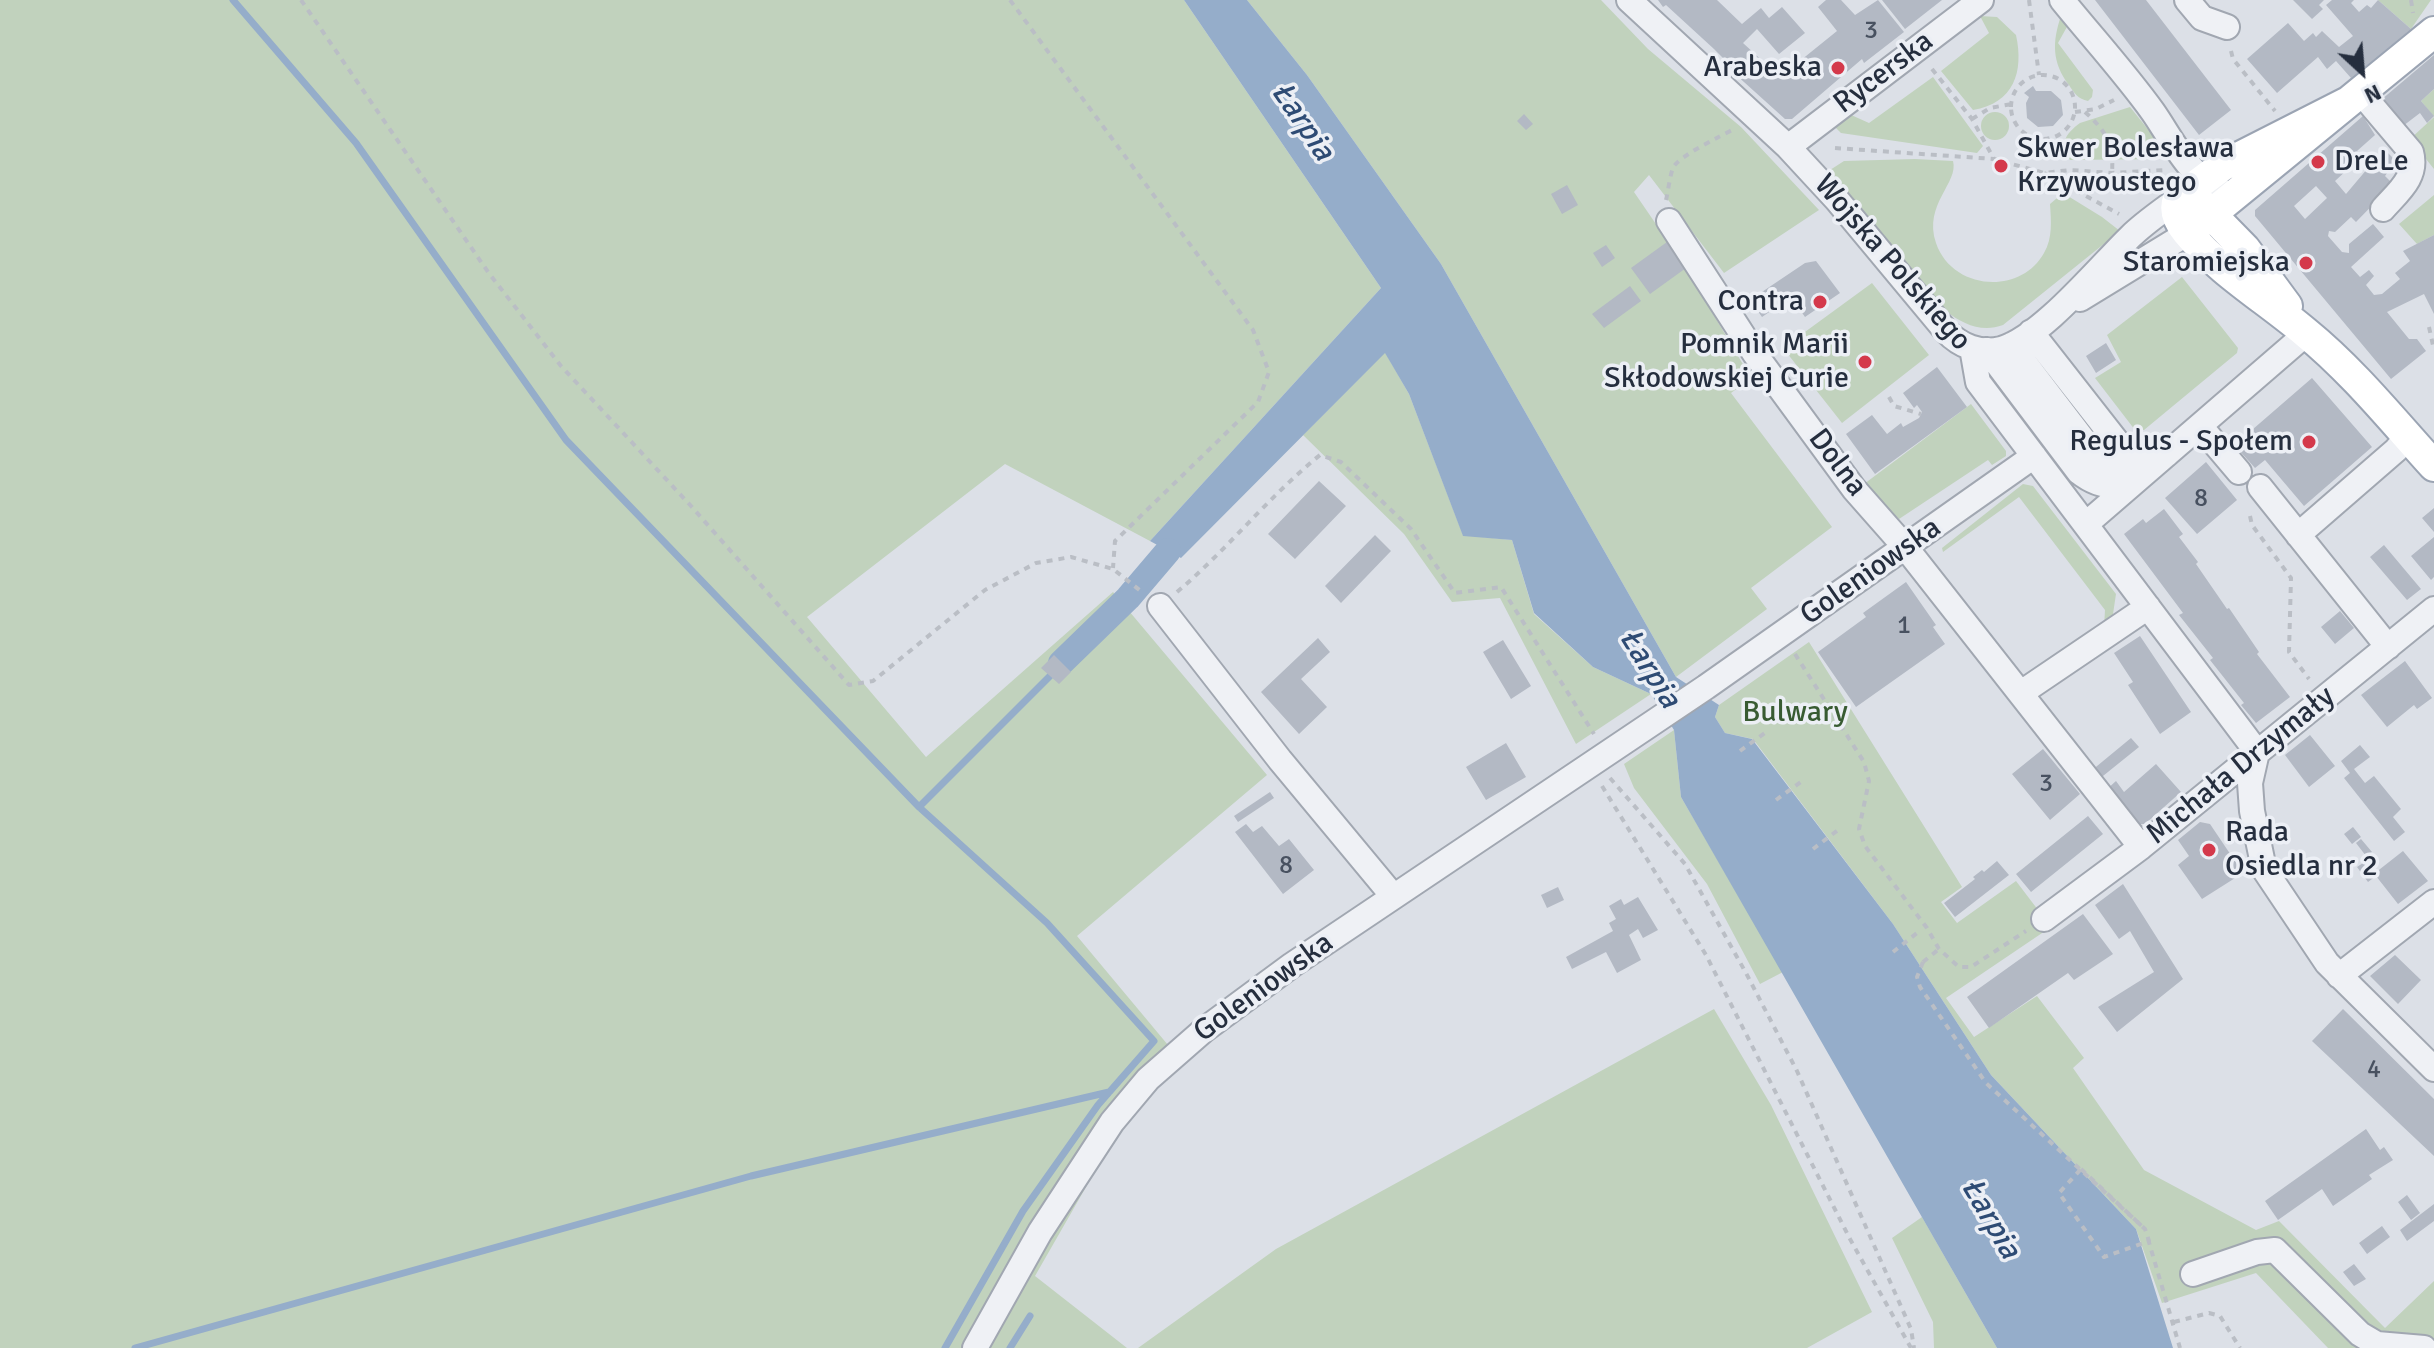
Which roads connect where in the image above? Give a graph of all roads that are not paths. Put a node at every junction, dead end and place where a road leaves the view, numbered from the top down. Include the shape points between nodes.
1 (1629, 0) edge
2 (1981, 0) edge
3 (2062, 0) edge
4 (2187, 0) edge
5 (2227, 27) road end
6 (2434, 32) edge
7 (2355, 97) junction
8 (1788, 147) junction
9 (2203, 180) junction
10 (2249, 186) junction
11 (2178, 199) junction
12 (2383, 209) dead end
13 (2213, 214) junction
14 (1669, 221) road end
15 (2188, 233) junction
16 (2051, 316) junction
17 (2307, 333) junction
18 (2000, 344) junction
19 (2200, 426) junction
20 (2407, 437) junction
21 (2034, 456) junction
22 (2153, 466) junction
23 (2434, 466) edge
24 (2239, 472) dead end
25 (2260, 487) dead end
26 (2086, 524) junction
27 (2298, 535) junction
28 (1906, 548) junction
29 (1160, 606) road end
30 (2148, 607) junction
31 (2434, 609) edge
32 (2388, 647) junction
33 (2021, 693) junction
34 (2257, 752) junction
35 (2141, 847) junction
36 (1393, 896) junction
37 (2434, 902) edge
38 (2044, 919) road end
39 (2339, 976) junction
40 (2434, 1069) edge
41 (2193, 1274) dead end
42 (975, 1348) edge
43 (2424, 1348) edge

1 - 8 street, Wojska Polskiego
2 - 8 street, Rycerska
3 - 9 street
4 - 5 street via 2202,18
6 - 7 main road
7 - 9 main road
7 - 10 main road
7 - 12 street via 2411,152 2414,163 2409,180
8 - 18 street, Wojska Polskiego via 1955,340
9 - 10 street via 2220,188
9 - 11 main road
10 - 13 main road
11 - 13 main road via 2196,200
11 - 15 main road via 2176,214
11 - 16 street via 2133,233
13 - 15 main road
13 - 17 main road
14 - 28 street, Dolna via 1755,354 1854,489
15 - 16 street
15 - 17 main road
16 - 18 street
17 - 19 street
17 - 20 main road
18 - 21 street, Wojska Polskiego via 1978,382
18 - 22 street via 2121,447 2140,458 2162,456
18 - 22 street via 2079,472 2092,481 2118,486
19 - 22 street
19 - 24 street
20 - 23 main road
20 - 27 street
21 - 26 street, Wojska Polskiego
21 - 28 street, Goleniowska
22 - 26 street
25 - 27 street
26 - 30 street, Wojska Polskiego
27 - 32 street
28 - 33 street, Dolna
28 - 36 street, Goleniowska
29 - 36 street
30 - 33 street
30 - 34 street, Wojska Polskiego
31 - 32 street, Michała Drzymały
32 - 34 street, Michała Drzymały
33 - 35 street, Dolna
34 - 35 street, Michała Drzymały
34 - 39 street via 2250,783 2264,869
35 - 38 street, Michała Drzymały
36 - 42 street, Goleniowska via 1254,992 1148,1079 1112,1122 1040,1232
37 - 39 street
39 - 40 street
41 - 43 street via 2275,1250 2360,1334 2377,1344

